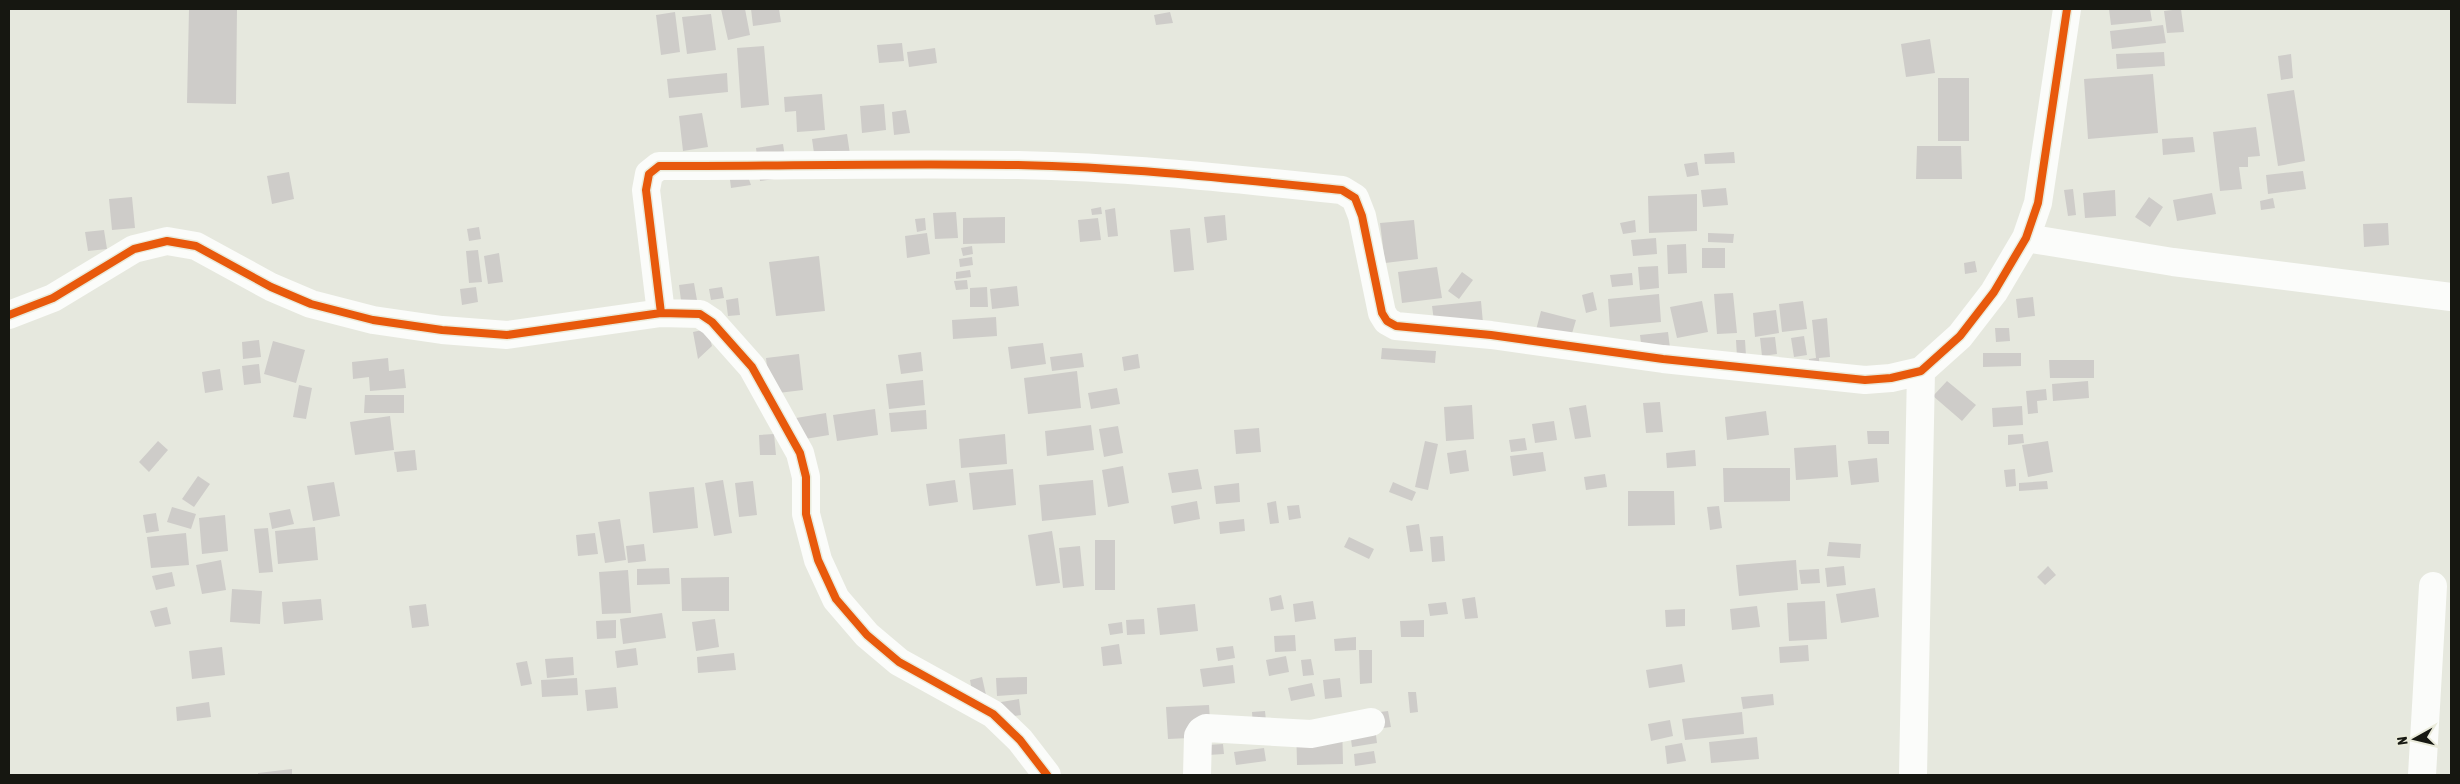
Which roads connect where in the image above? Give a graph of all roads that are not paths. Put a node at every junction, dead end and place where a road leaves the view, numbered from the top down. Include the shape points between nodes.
1 (2067, 9) edge
2 (2026, 238) junction
3 (2451, 297) edge
4 (661, 313) junction
5 (9, 315) edge
6 (1921, 371) junction
7 (2433, 586) dead end
8 (1371, 722) dead end
9 (1047, 775) edge
10 (1197, 775) edge
11 (1913, 775) edge
12 (2422, 775) edge

1 - 2 street via 2038,203
2 - 3 street via 2173,262
2 - 6 street via 1994,292 1960,336
4 - 5 street via 507,335 373,320 311,304 271,287 196,246 167,241 134,249 53,298
4 - 6 street via 646,190 649,174 659,166 1019,165 1228,178 1342,190 1355,198 1362,216 1382,313 1396,326 1865,380
4 - 9 street via 700,314 712,322 752,368 800,452 806,477 806,514 818,560 836,599 867,635 899,662 993,714 1020,740
6 - 11 street
7 - 12 street
8 - 10 street via 1311,734 1206,728 1198,736

